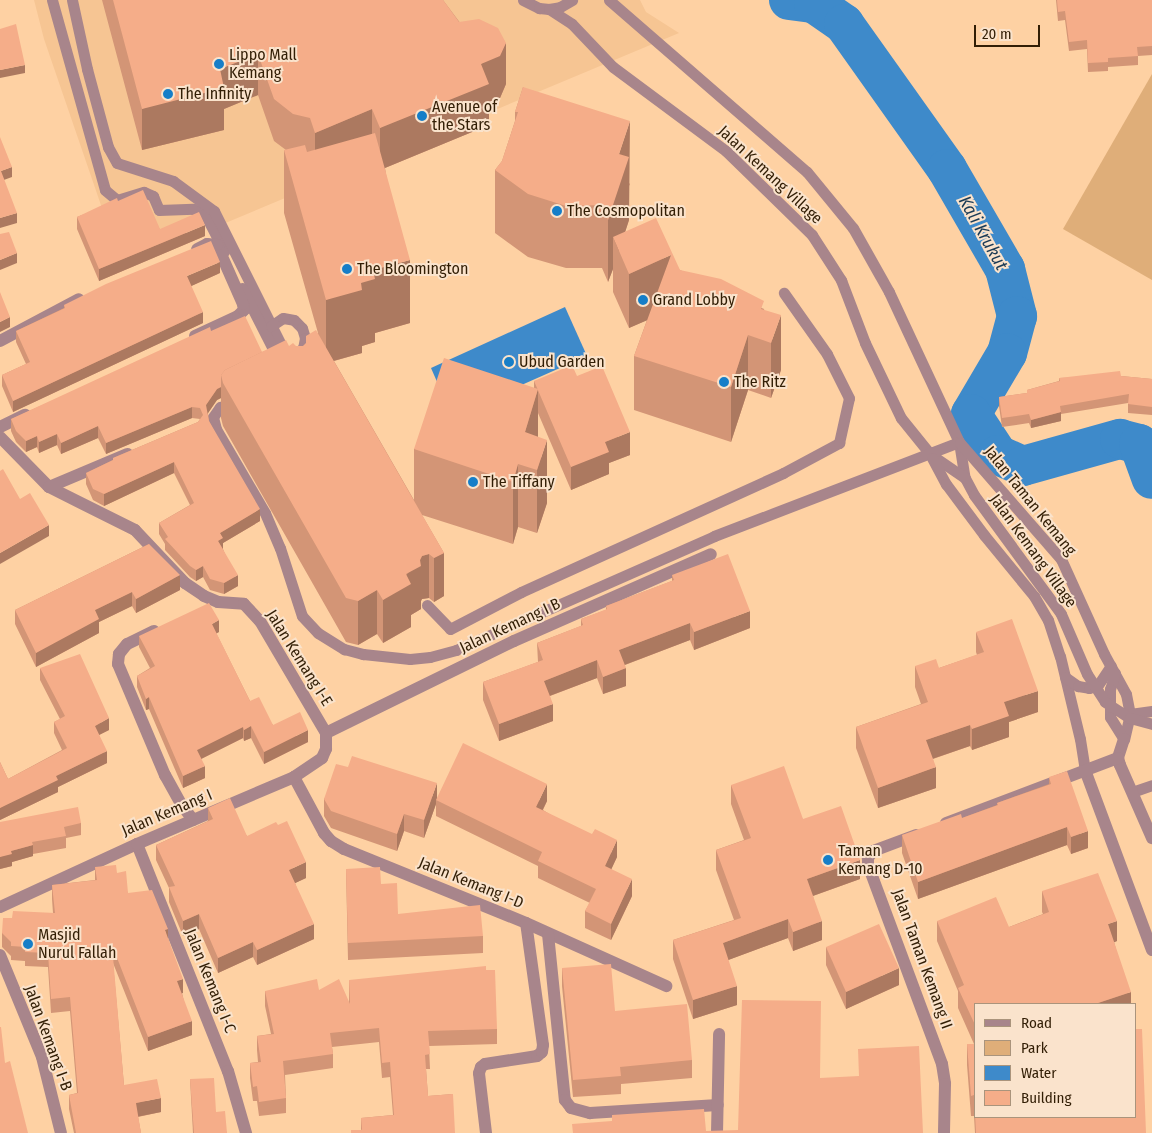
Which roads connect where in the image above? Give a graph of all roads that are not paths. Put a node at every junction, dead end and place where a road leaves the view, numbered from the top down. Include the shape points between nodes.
1 (52, 0) edge
2 (72, 0) edge
3 (523, 0) edge
4 (572, 0) edge
5 (609, 0) edge
6 (549, 9) junction
7 (183, 255) edge
8 (94, 292) edge
9 (784, 293) dead end
10 (271, 326) junction
11 (0, 341) edge
12 (185, 341) edge
13 (280, 370) edge
14 (251, 394) edge
15 (35, 410) edge
16 (0, 427) edge
17 (0, 437) edge
18 (959, 442) junction
19 (138, 449) edge
20 (930, 454) junction
21 (965, 478) junction
22 (49, 487) junction
23 (711, 554) dead end
24 (427, 606) dead end
25 (162, 628) edge
26 (1113, 670) junction
27 (1065, 677) junction
28 (1152, 711) edge
29 (1130, 714) junction
30 (1152, 724) edge
31 (326, 733) junction
32 (1124, 739) junction
33 (1118, 758) junction
34 (1085, 770) junction
35 (294, 777) junction
36 (1152, 785) edge
37 (1132, 792) junction
38 (193, 820) junction
39 (1152, 838) edge
40 (137, 844) junction
41 (0, 907) edge
42 (526, 923) junction
43 (548, 934) junction
44 (1152, 950) edge
45 (0, 955) edge
46 (666, 986) dead end
47 (719, 1034) dead end
48 (718, 1105) junction
49 (61, 1133) edge
50 (246, 1133) edge
51 (486, 1133) edge
52 (717, 1133) edge
53 (944, 1133) edge

1 - 13 lane via 105,190 117,200 144,192 153,196 159,210 193,209 205,214 280,363
2 - 10 lane via 106,138 117,163 173,181 214,211
3 - 6 lane, Jalan Kemang Village
4 - 6 lane
5 - 18 lane, Jalan Kemang Village via 807,172 853,228 889,292
6 - 20 lane, Jalan Kemang Village via 572,24 614,67 726,151 812,235 842,280 865,344 901,418
7 - 12 street via 208,244 217,245 244,310 238,316
8 - 11 street
9 - 24 lane via 827,354 849,398 839,443 783,473 521,592 450,629
10 - 10 lane via 291,365 303,348 302,328 294,320 283,318
14 - 20 lane via 220,407 213,417 216,429 264,513 280,548 302,616 318,633 344,649 363,654 410,658 456,650 714,536
15 - 16 street
17 - 22 street, Jalan Kemang I-E
18 - 20 lane
18 - 21 lane, Jalan Kemang Village
18 - 26 lane, Jalan Taman Kemang via 1061,559
19 - 22 street
20 - 21 lane, Jalan Kemang Village
20 - 27 lane via 952,491 1034,596 1048,620
21 - 30 lane, Jalan Kemang Village, bridge via 1061,614 1087,674 1105,702 1130,718
22 - 31 street, Jalan Kemang I-E via 135,530 186,583 204,596 218,602 244,604 260,621
23 - 31 street, Jalan Kemang I B via 514,641
25 - 38 street via 127,644 119,654 118,664 165,775 180,804
26 - 27 lane via 1089,688 1078,686
26 - 29 lane, Jalan Taman Kemang via 1126,694
26 - 32 lane via 1110,717
27 - 34 lane
28 - 29 lane
29 - 32 lane, Jalan Taman Kemang
31 - 35 street, Jalan Kemang I via 326,749 322,758
32 - 33 street, Jalan Taman Kemang
33 - 34 street, Jalan Taman Kemang II
33 - 37 street
34 - 44 street
34 - 53 street, Jalan Taman Kemang II via 873,851 868,858 942,1064
35 - 38 street, Jalan Kemang I
35 - 42 street, Jalan Kemang I-D via 331,841
36 - 37 lane
37 - 39 street
38 - 40 street, Jalan Kemang I
40 - 41 street, Jalan Kemang I
40 - 50 street, Jalan Kemang I-C via 228,1071
42 - 43 street, Jalan Kemang I-D
42 - 51 street via 542,1052 537,1056 481,1066 479,1073
43 - 46 street, Jalan Kemang I-D
43 - 48 street via 565,1100 571,1108 590,1113
45 - 49 street, Jalan Kemang I-B via 42,1057
47 - 48 street
48 - 52 street

